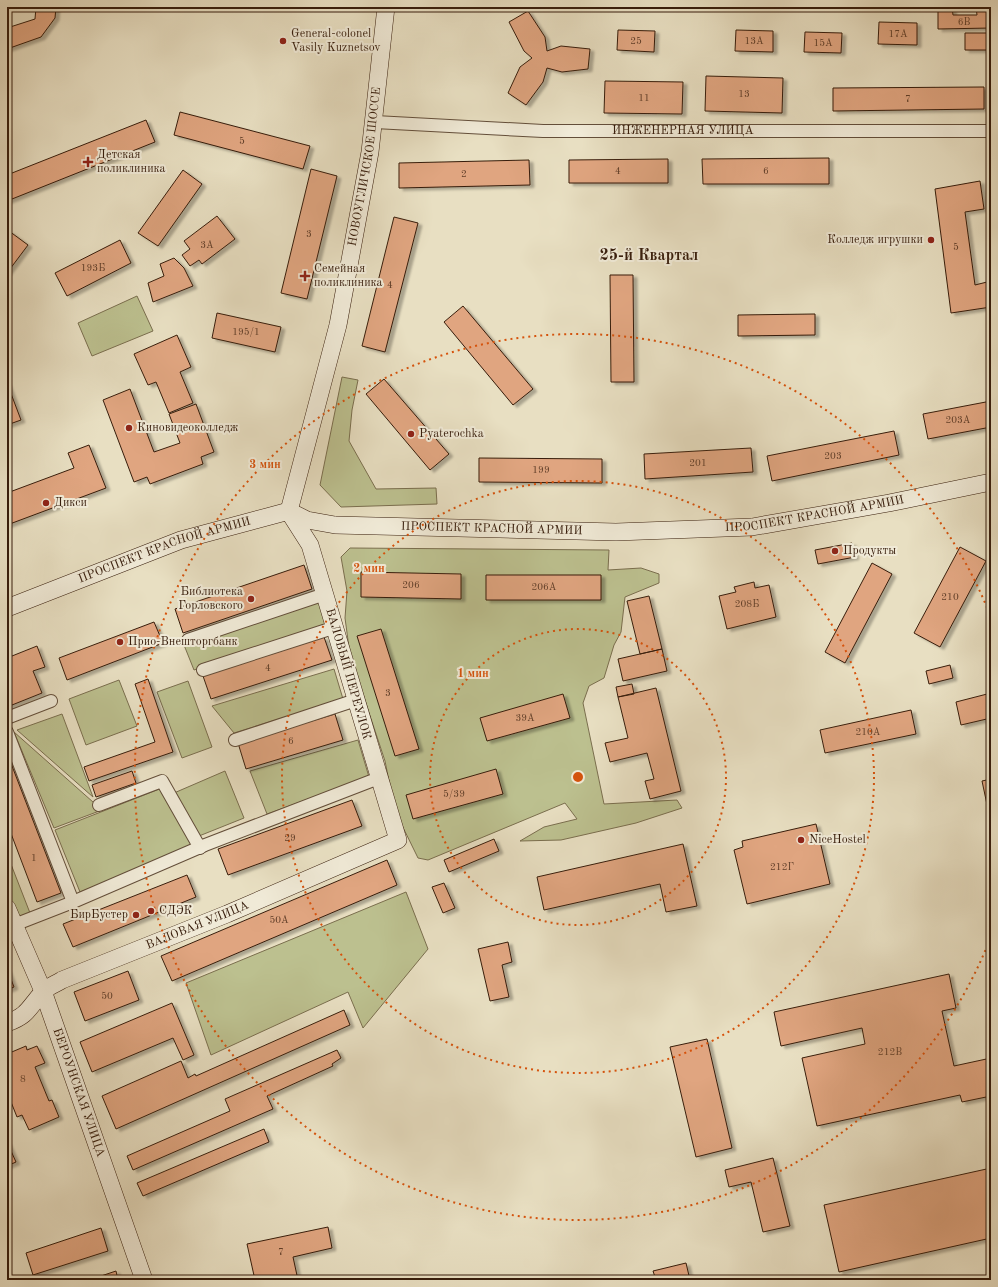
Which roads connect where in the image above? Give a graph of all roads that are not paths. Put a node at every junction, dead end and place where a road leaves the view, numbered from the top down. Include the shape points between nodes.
1 (386, 7) edge
2 (374, 122) junction
3 (991, 131) edge
4 (991, 482) edge
5 (289, 511) junction
6 (325, 594) junction
7 (7, 608) edge
8 (336, 627) junction
9 (188, 640) dead end
10 (203, 670) dead end
11 (356, 700) junction
12 (51, 701) dead end
13 (7, 718) edge
14 (7, 732) edge
15 (235, 740) dead end
16 (379, 778) junction
17 (99, 805) dead end
18 (398, 840) joint
19 (200, 848) junction
20 (73, 902) junction
21 (7, 908) edge
22 (14, 925) junction
23 (44, 991) junction
24 (7, 1023) edge
25 (144, 1280) edge

1 - 2 main road, НОВОУГЛИЧСКОЕ ШОССЕ
2 - 3 street, ИНЖЕНЕРНАЯ УЛИЦА via 543,131
2 - 5 main road, НОВОУГЛИЧСКОЕ ШОССЕ via 338,325
4 - 5 main road, ПРОСПЕКТ КРАСНОЙ АРМИИ via 752,527 665,532 335,525 307,520
5 - 6 main road, ВАЛОВЫЙ ПЕРЕУЛОК via 310,545
5 - 7 main road, ПРОСПЕКТ КРАСНОЙ АРМИИ via 181,540
6 - 8 main road, ВАЛОВЫЙ ПЕРЕУЛОК
6 - 9 street
8 - 10 street
8 - 11 main road, ВАЛОВЫЙ ПЕРЕУЛОК
11 - 15 street
11 - 16 main road, ВАЛОВЫЙ ПЕРЕУЛОК
12 - 13 street
14 - 20 street
16 - 18 main road, ВАЛОВЫЙ ПЕРЕУЛОК
16 - 19 street
17 - 19 street via 162,781
18 - 23 main road, ВАЛОВАЯ УЛИЦА via 227,914 62,980
19 - 20 street
20 - 22 street
21 - 22 main road, БЕРОУНСКАЯ УЛИЦА
22 - 23 main road, БЕРОУНСКАЯ УЛИЦА
23 - 24 main road, ВАЛОВАЯ УЛИЦА via 21,1018
23 - 25 main road, БЕРОУНСКАЯ УЛИЦА

